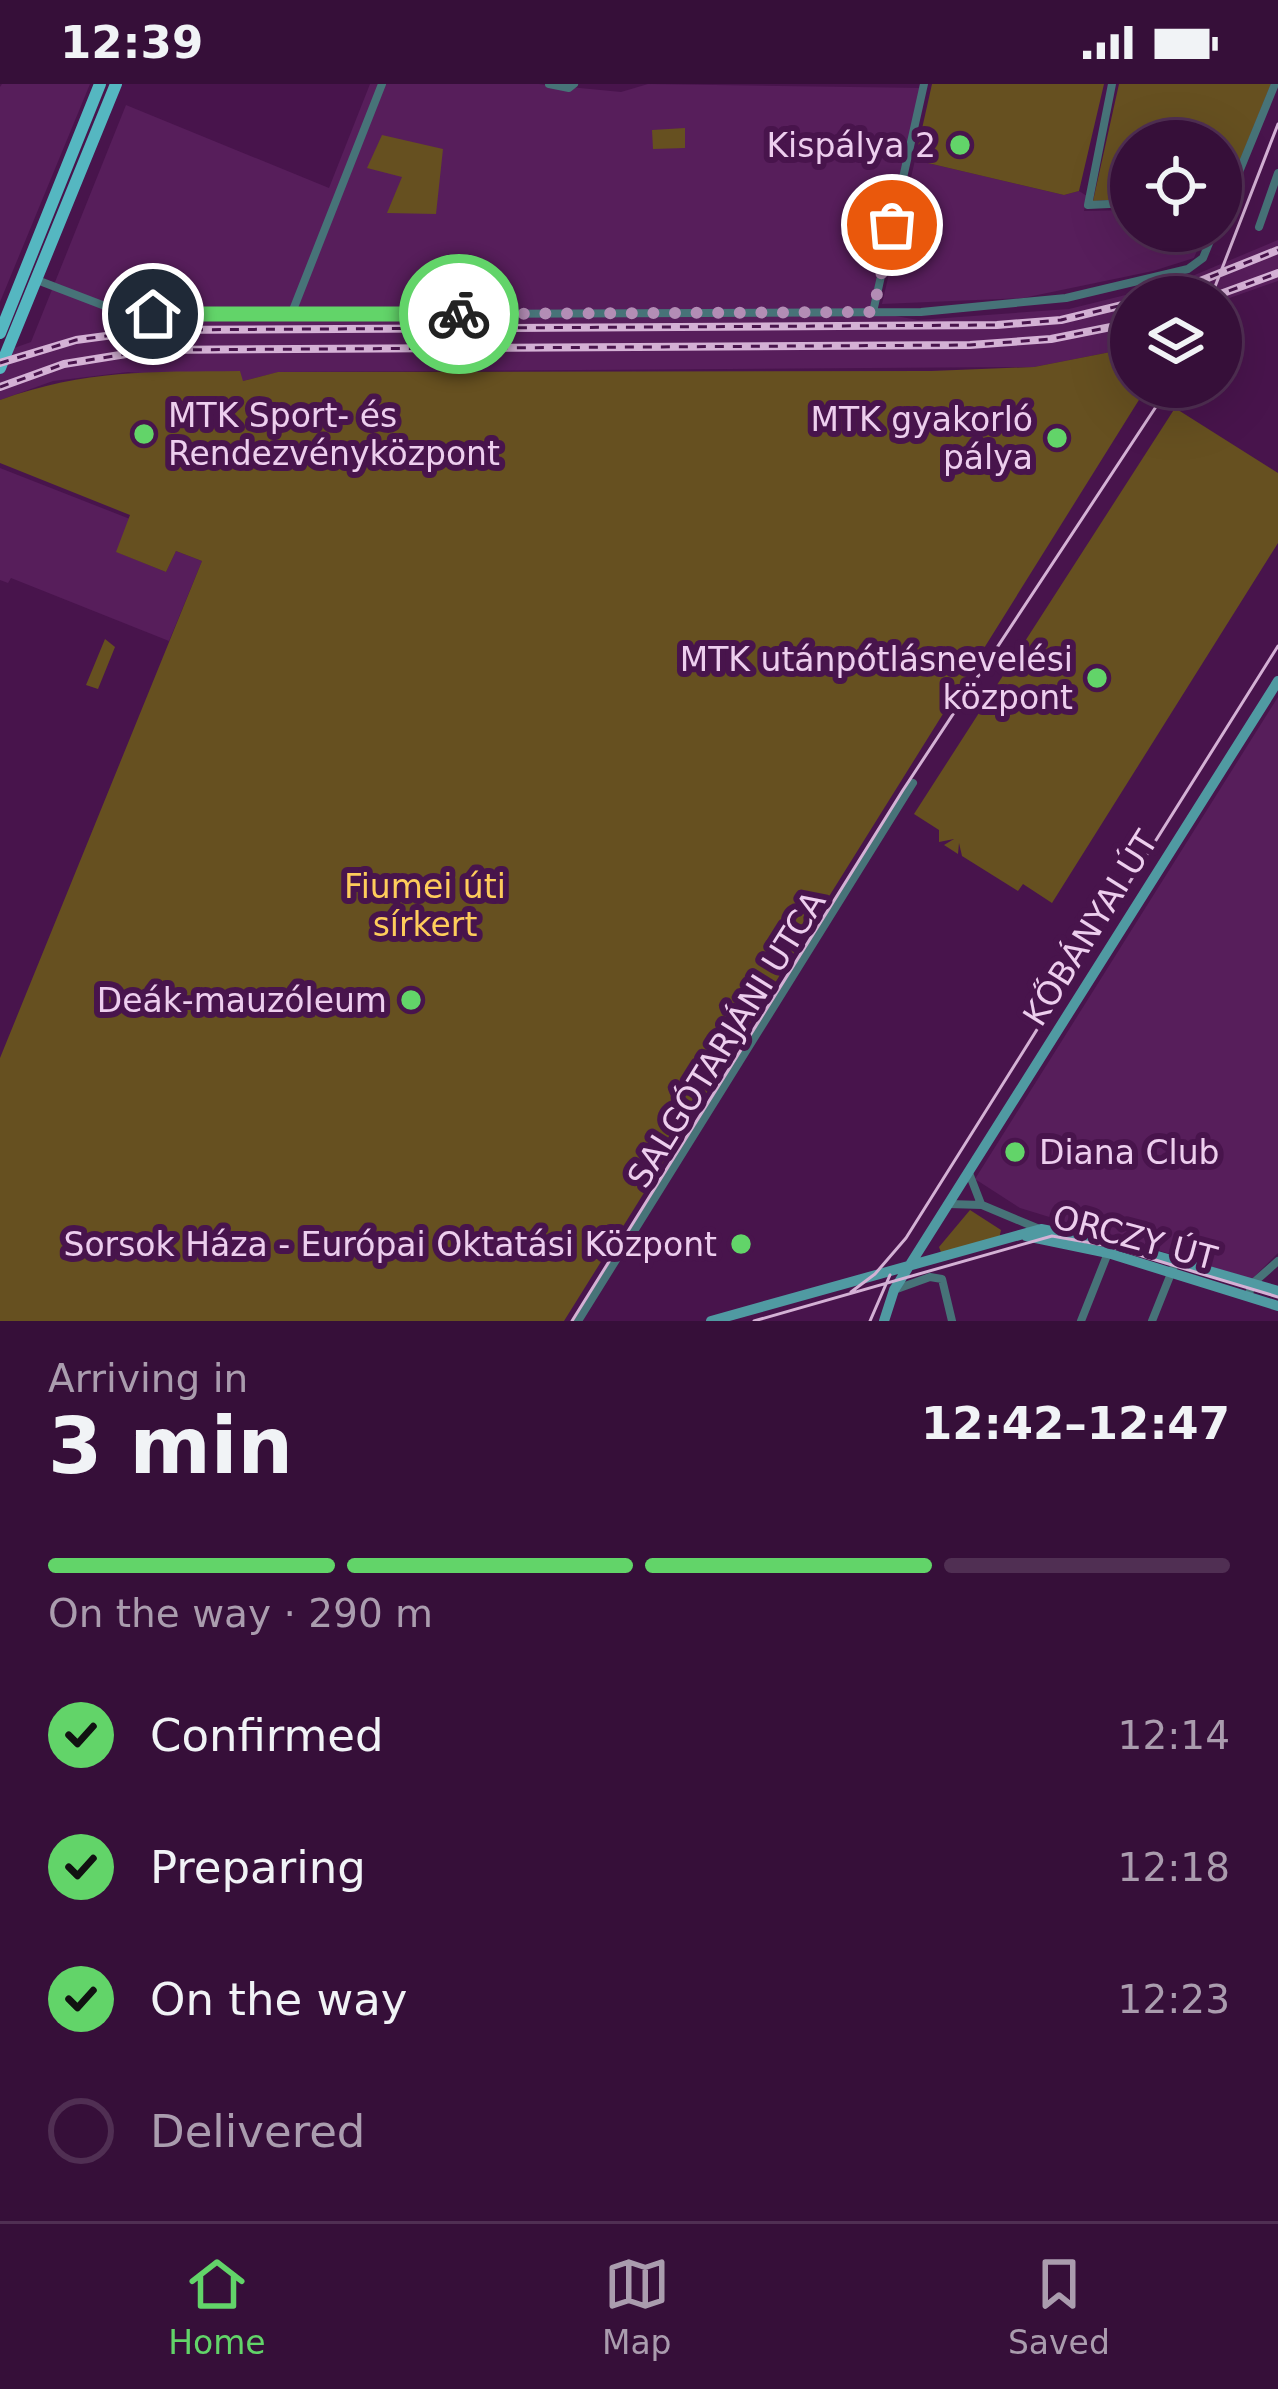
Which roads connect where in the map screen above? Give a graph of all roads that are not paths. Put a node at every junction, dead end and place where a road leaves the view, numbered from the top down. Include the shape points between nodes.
1 (100, 84) edge
2 (116, 84) edge
3 (382, 84) edge
4 (548, 84) edge
5 (907, 84) edge
6 (1112, 84) edge
7 (1275, 84) edge
8 (571, 86) edge
9 (924, 86) edge
10 (1242, 158) edge
11 (1278, 173) edge
12 (1110, 204) edge
13 (1259, 227) dead end
14 (37, 242) junction
15 (1204, 252) edge
16 (38, 280) junction
17 (15, 298) junction
18 (873, 312) junction
19 (290, 315) junction
20 (5, 338) edge
21 (0, 368) edge
22 (1278, 681) edge
23 (913, 783) dead end
24 (969, 1170) junction
25 (947, 1204) junction
26 (982, 1205) junction
27 (1006, 1216) junction
28 (1020, 1221) junction
29 (1041, 1229) junction
30 (1023, 1235) junction
31 (920, 1248) junction
32 (1108, 1253) junction
33 (1278, 1261) edge
34 (908, 1268) junction
35 (1173, 1268) junction
36 (866, 1278) junction
37 (1252, 1283) junction
38 (894, 1290) junction
39 (1278, 1291) edge
40 (1248, 1297) junction
41 (1278, 1306) edge
42 (586, 1309) junction
43 (578, 1321) edge
44 (590, 1321) edge
45 (711, 1321) edge
46 (884, 1321) edge
47 (952, 1321) edge
48 (1081, 1321) edge
49 (1152, 1321) edge

1 - 14 main road
2 - 16 main road
3 - 19 street
4 - 8 street
5 - 9 street
6 - 12 street via 1088,205
7 - 10 street
9 - 18 street
11 - 13 street
14 - 16 street
14 - 17 main road
15 - 18 street via 1199,262 1127,285 1022,305
16 - 17 street
16 - 19 street via 126,312
16 - 20 main road
17 - 20 main road
18 - 19 street
20 - 21 main road
22 - 24 main road, KŐBÁNYAI ÚT
23 - 42 street, SALGÓTARJÁNI UTCA
24 - 25 main road, KŐBÁNYAI ÚT
24 - 26 street
25 - 26 street
25 - 31 main road, KŐBÁNYAI ÚT
26 - 27 street
27 - 28 street
27 - 30 street
28 - 29 street
28 - 30 street
29 - 30 main road, ORCZY ÚT
29 - 35 main road, ORCZY ÚT
30 - 32 main road, ORCZY ÚT
30 - 34 main road
31 - 34 main road, KŐBÁNYAI ÚT
31 - 36 main road
32 - 35 main road, ORCZY ÚT
32 - 48 street
33 - 37 street
34 - 36 main road
34 - 38 main road, KŐBÁNYAI ÚT
35 - 37 main road, ORCZY ÚT
35 - 40 main road, ORCZY ÚT
35 - 49 street
36 - 45 main road
37 - 39 main road, ORCZY ÚT
37 - 40 street
38 - 46 main road, KŐBÁNYAI ÚT
38 - 47 street via 942,1279
40 - 41 main road, ORCZY ÚT
42 - 43 street, SALGÓTARJÁNI UTCA
42 - 44 street

